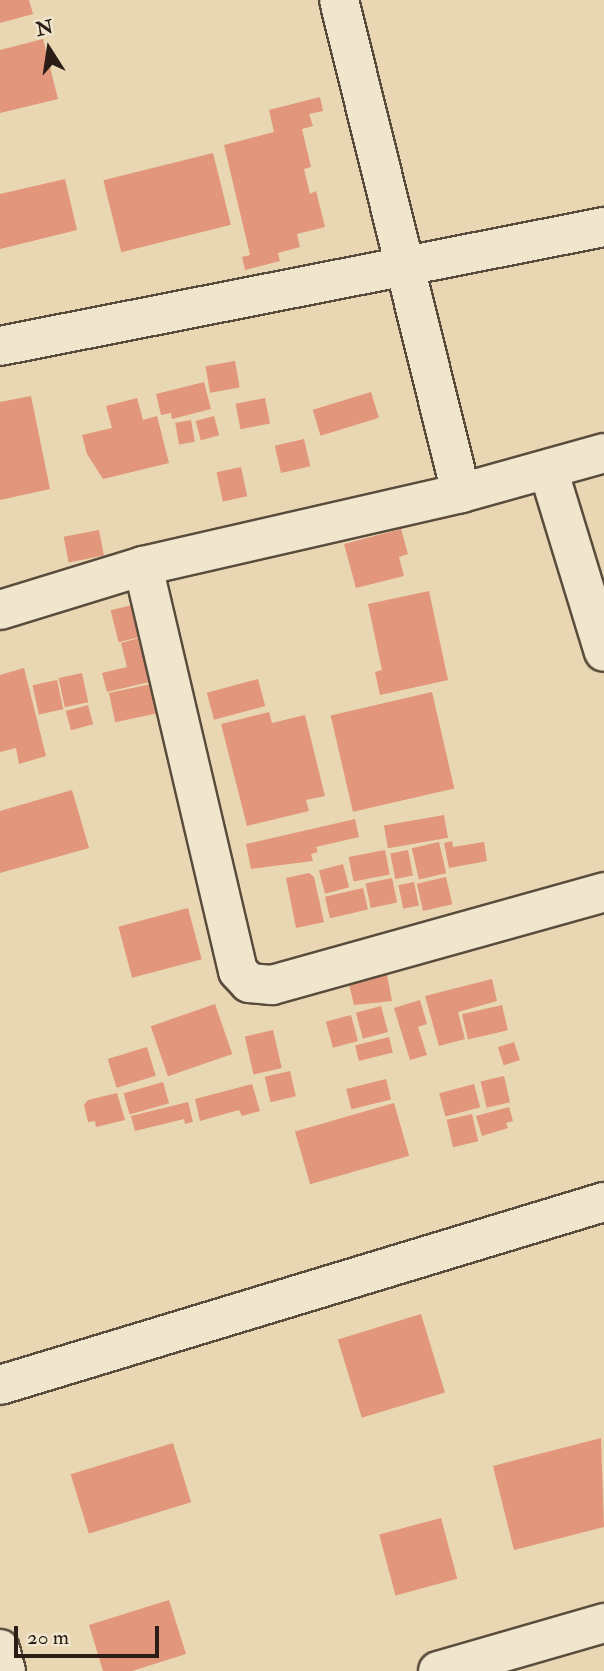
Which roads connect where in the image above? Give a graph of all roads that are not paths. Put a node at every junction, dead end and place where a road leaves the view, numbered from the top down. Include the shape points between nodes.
1 (340, 0) edge
2 (604, 227) edge
3 (406, 267) junction
4 (0, 346) edge
5 (604, 453) edge
6 (548, 469) junction
7 (461, 493) junction
8 (143, 566) junction
9 (0, 610) edge
10 (604, 652) edge
11 (604, 892) edge
12 (604, 1202) edge
13 (0, 1385) edge
14 (604, 1623) edge
15 (0, 1649) edge
16 (6, 1671) edge
17 (438, 1671) edge

1 - 3 street
2 - 3 street
3 - 4 street
3 - 7 street
5 - 6 street
6 - 7 street
6 - 10 street
7 - 8 street
8 - 9 street
8 - 11 street via 239,971 249,983 272,985
12 - 13 street
14 - 17 street
15 - 16 street

